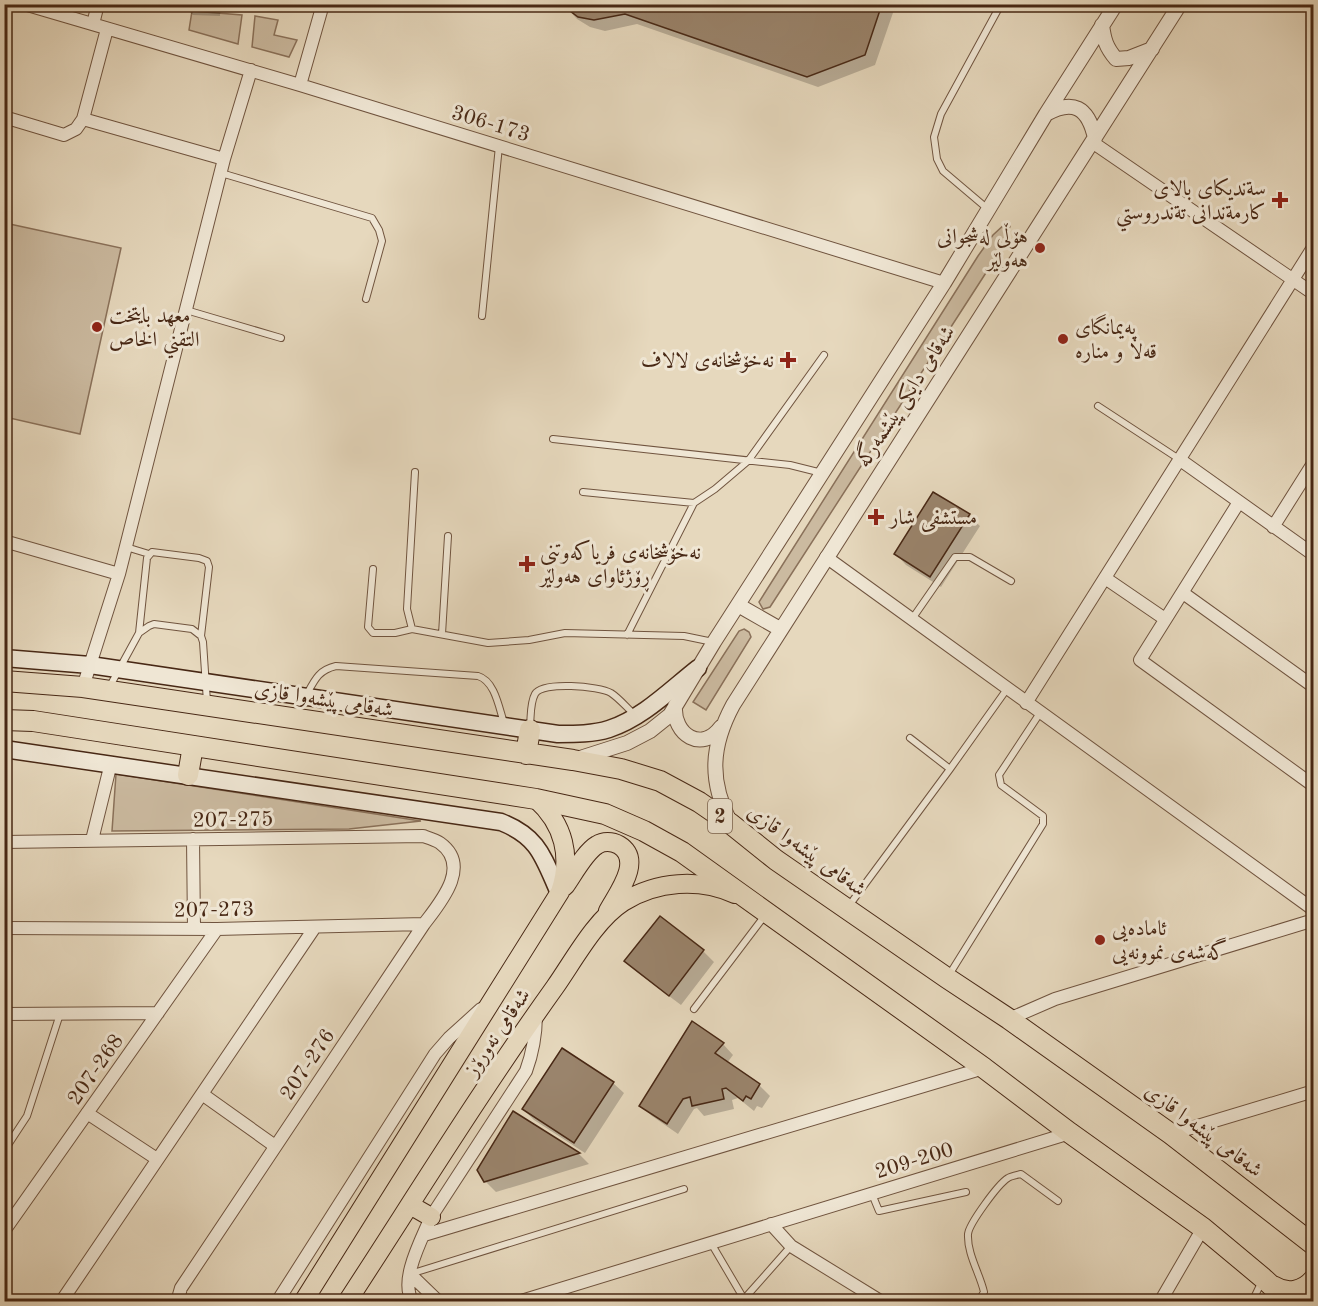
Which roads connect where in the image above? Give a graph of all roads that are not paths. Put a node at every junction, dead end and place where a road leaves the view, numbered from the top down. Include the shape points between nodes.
1 (24, 4) edge
2 (99, 4) edge
3 (322, 4) edge
4 (1001, 4) edge
5 (1116, 4) edge
6 (1180, 4) edge
7 (93, 24) junction
8 (1102, 25) junction
9 (107, 29) junction
10 (1152, 49) junction
11 (250, 70) junction
12 (300, 85) junction
13 (1046, 114) junction
14 (4, 117) edge
15 (83, 119) junction
16 (1093, 140) junction
17 (499, 146) junction
18 (224, 159) junction
19 (220, 172) junction
20 (989, 210) junction
21 (1314, 246) edge
22 (1292, 280) junction
23 (944, 283) junction
24 (1314, 294) edge
25 (366, 299) dead end
26 (186, 310) junction
27 (482, 316) dead end
28 (281, 338) dead end
29 (824, 355) dead end
30 (1098, 406) dead end
31 (553, 439) dead end
32 (1179, 459) junction
33 (748, 461) junction
34 (1314, 462) edge
35 (415, 472) dead end
36 (822, 473) junction
37 (584, 492) dead end
38 (1239, 502) junction
39 (694, 504) junction
40 (1273, 527) junction
41 (448, 536) dead end
42 (4, 541) edge
43 (126, 547) junction
44 (149, 554) junction
45 (1314, 555) edge
46 (826, 557) junction
47 (373, 569) dead end
48 (118, 574) junction
49 (1105, 578) junction
50 (1011, 581) dead end
51 (1183, 593) junction
52 (738, 604) junction
53 (1165, 619) junction
54 (911, 620) junction
55 (412, 629) junction
56 (780, 629) junction
57 (140, 633) junction
58 (442, 634) junction
59 (627, 635) junction
60 (201, 636) junction
61 (714, 642) junction
62 (4, 658) edge
63 (90, 665) junction
64 (698, 668) junction
65 (119, 670) junction
66 (4, 681) edge
67 (206, 684) junction
68 (84, 687) junction
69 (1314, 687) edge
70 (1007, 689) junction
71 (108, 690) junction
72 (305, 698) junction
73 (1026, 704) junction
74 (207, 706) junction
75 (675, 706) junction
76 (1040, 713) junction
77 (636, 716) junction
78 (4, 720) edge
79 (505, 726) junction
80 (721, 727) junction
81 (530, 730) junction
82 (909, 738) dead end
83 (193, 746) junction
84 (4, 749) edge
85 (526, 754) junction
86 (573, 760) junction
87 (111, 763) junction
88 (950, 769) junction
89 (188, 775) junction
90 (1314, 786) edge
91 (536, 799) junction
92 (731, 824) junction
93 (193, 838) junction
94 (92, 840) junction
95 (4, 842) edge
96 (453, 859) joint
97 (559, 893) junction
98 (744, 898) junction
99 (846, 909) junction
100 (1314, 910) edge
101 (767, 914) junction
102 (605, 916) junction
103 (1314, 920) edge
104 (424, 924) junction
105 (315, 927) junction
106 (4, 928) edge
107 (194, 929) junction
108 (217, 929) junction
109 (947, 978) junction
110 (494, 999) junction
111 (694, 1009) dead end
112 (60, 1013) junction
113 (158, 1013) junction
114 (4, 1014) edge
115 (536, 1014) junction
116 (1009, 1019) junction
117 (984, 1068) junction
118 (1314, 1090) edge
119 (202, 1094) junction
120 (87, 1113) junction
121 (1070, 1133) junction
122 (1171, 1134) junction
123 (275, 1146) junction
124 (4, 1151) edge
125 (157, 1160) junction
126 (684, 1190) dead end
127 (966, 1192) dead end
128 (872, 1193) junction
129 (1058, 1200) dead end
130 (410, 1205) junction
131 (431, 1218) junction
132 (771, 1224) junction
133 (1203, 1228) junction
134 (4, 1231) edge
135 (424, 1235) junction
136 (711, 1243) junction
137 (1312, 1244) edge
138 (790, 1246) junction
139 (410, 1274) junction
140 (1314, 1279) edge
141 (1267, 1281) junction
142 (744, 1301) edge
143 (61, 1302) edge
144 (177, 1302) edge
145 (277, 1302) edge
146 (303, 1302) edge
147 (347, 1302) edge
148 (413, 1302) edge
149 (439, 1302) edge
150 (518, 1302) edge
151 (882, 1302) edge
152 (978, 1302) edge
153 (1160, 1302) edge
154 (1252, 1302) edge
155 (1289, 1302) edge

1 - 7 street, 306-173
2 - 7 street
3 - 12 street
4 - 20 lane via 941,114 934,137 943,171
5 - 8 street, شەقامی دایکی پێشمەرگە
6 - 10 street, شەقامی دایکی پێشمەرگە
7 - 9 street, 306-173
8 - 10 street via 1104,42 1116,59
8 - 13 street, شەقامی دایکی پێشمەرگە
9 - 11 street, 306-173
9 - 15 street
10 - 16 street, شەقامی دایکی پێشمەرگە
11 - 12 street, 306-173
11 - 18 street
12 - 17 street, 306-173
13 - 16 street via 1069,105 1079,109 1092,124
13 - 20 street, شەقامی دایکی پێشمەرگە
14 - 15 street via 64,135 76,129
15 - 18 street
16 - 22 street
16 - 46 street, شەقامی دایکی پێشمەرگە
17 - 23 street, 306-173
17 - 27 lane
18 - 19 street
19 - 25 lane via 372,218 382,241
19 - 26 street
20 - 23 street, شەقامی دایکی پێشمەرگە
21 - 22 street
22 - 24 street
22 - 32 street
23 - 36 street, شەقامی دایکی پێشمەرگە
26 - 28 lane
26 - 43 street
29 - 33 lane
30 - 32 lane
31 - 33 lane
32 - 38 street
32 - 49 street
33 - 36 lane
33 - 39 lane
34 - 40 street
35 - 55 lane via 407,609
36 - 52 street, شەقامی دایکی پێشمەرگە
37 - 39 lane
38 - 40 street
38 - 51 street
39 - 59 lane
40 - 45 street
41 - 58 lane
42 - 48 street
43 - 44 lane
43 - 48 street
44 - 57 lane
44 - 60 lane via 207,561
46 - 54 street
46 - 56 street, شەقامی دایکی پێشمەرگە
47 - 55 lane via 368,627 374,633
48 - 63 street
49 - 53 street
49 - 73 street
50 - 54 lane via 970,557 955,557
51 - 53 street
51 - 69 street
52 - 56 street
52 - 61 street, شەقامی دایکی پێشمەرگە
53 - 90 street via 1140,660
54 - 70 street
55 - 58 lane
56 - 80 street, شەقامی دایکی پێشمەرگە
57 - 60 lane via 154,624 192,629
57 - 65 lane
58 - 59 lane via 488,643 565,633
59 - 61 lane via 684,636
60 - 67 lane
61 - 64 street, شەقامی دایکی پێشمەرگە
62 - 63 main road
63 - 65 main road
63 - 68 street
64 - 75 street, شەقامی دایکی پێشمەرگە
64 - 77 main road
65 - 67 main road
65 - 71 lane
66 - 68 highway, شەقامی پێشەوا قازی / 2
67 - 72 main road
67 - 74 lane
68 - 71 highway, شەقامی پێشەوا قازی / 2
70 - 73 street
70 - 88 lane
71 - 74 highway, شەقامی پێشەوا قازی / 2
72 - 79 main road
72 - 79 lane via 317,674 336,666 478,676 490,684
73 - 76 street
74 - 85 highway, شەقامی پێشەوا قازی / 2
75 - 80 street via 678,727 692,738 709,738
75 - 86 street, شەقامی دایکی پێشمەرگە via 670,715 639,737
76 - 100 street
76 - 109 lane via 999,775 1001,785 1043,816 1043,824
77 - 81 main road via 590,733
77 - 81 lane via 611,693 578,686 543,687 532,700
78 - 83 highway, 2
79 - 81 main road
80 - 92 street, شەقامی دایکی پێشمەرگە via 716,778
81 - 85 highway
82 - 88 lane
83 - 89 highway
83 - 91 highway, 2
84 - 87 main road
85 - 86 highway, شەقامی پێشەوا قازی / 2
86 - 92 highway, شەقامی پێشەوا قازی / 2 via 621,769 660,782
87 - 89 main road
87 - 94 street
88 - 99 lane
89 - 97 main road via 501,822 533,841
91 - 97 main road, شەقامی نەورۆز via 554,820 565,846 565,874
91 - 98 highway, 2 via 605,814 644,831 682,852
92 - 99 highway, شەقامی پێشەوا قازی / 2
93 - 94 street, 207-275
93 - 96 street, 207-275 via 423,836 441,844
93 - 107 street
94 - 95 street, 207-275
96 - 104 street, 207-276 via 449,891
97 - 102 main road via 592,849 604,842 618,844 628,854 630,868
97 - 110 main road, شەقامی نەورۆز
98 - 101 highway, 2
98 - 102 main road, شەقامی نەورۆز via 725,889 682,883 641,892
99 - 109 highway, شەقامی پێشەوا قازی / 2
101 - 111 lane
101 - 117 highway, 2
102 - 115 main road, شەقامی نەورۆز
103 - 116 street via 1055,999
104 - 105 street, 207-273
104 - 123 street, 207-276
105 - 108 street, 207-273
105 - 119 street
106 - 107 street, 207-273
107 - 108 street, 207-273
108 - 113 street, 207-268
109 - 116 highway, شەقامی پێشەوا قازی / 2
110 - 145 street via 435,1054
110 - 146 main road, شەقامی نەورۆز
112 - 113 street
112 - 114 street
112 - 124 lane via 27,1116
113 - 120 street, 207-268
115 - 130 main road, شەقامی نەورۆز
115 - 131 street via 533,1053 526,1071
116 - 122 highway, شەقامی پێشەوا قازی / 2
117 - 121 highway, 2
117 - 135 street
118 - 122 street
119 - 123 street
119 - 125 street
120 - 125 street
120 - 134 street, 207-268
121 - 128 street, 209-200
121 - 133 highway, 2
122 - 137 highway, شەقامی پێشەوا قازی / 2
123 - 144 street, 207-276 via 181,1288
125 - 143 street
126 - 139 lane
127 - 128 lane via 879,1211
128 - 132 street, 209-200
129 - 152 lane via 1021,1174 1008,1178 978,1212 968,1233 984,1292
130 - 131 main road
130 - 147 main road, شەقامی نەورۆز
131 - 135 street
132 - 136 street, 209-200
132 - 138 street
133 - 141 highway, 2
133 - 153 street
135 - 139 street
136 - 142 lane
136 - 150 street, 209-200
138 - 142 lane
138 - 151 street
139 - 148 street via 408,1286
139 - 149 street
140 - 141 highway via 1293,1292 1279,1290
141 - 154 lane
141 - 155 highway, 2

